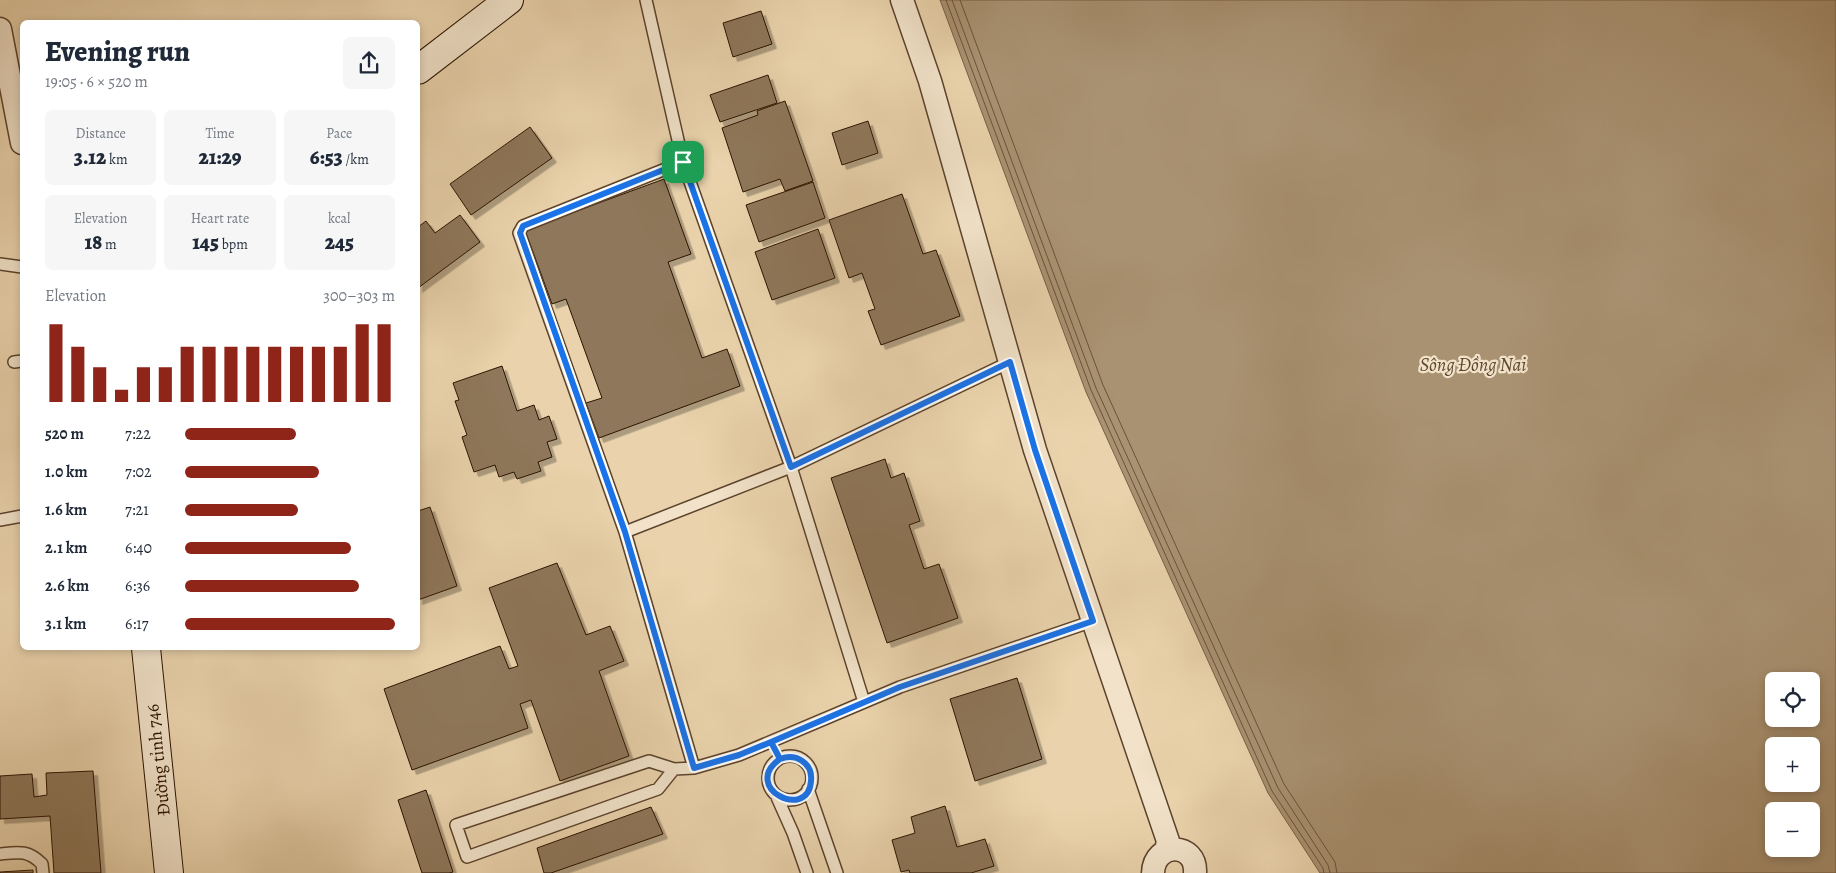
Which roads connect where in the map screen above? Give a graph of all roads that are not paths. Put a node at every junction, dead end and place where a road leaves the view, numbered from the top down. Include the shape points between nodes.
1 (508, 0) edge
2 (646, 0) edge
3 (902, 0) edge
4 (0, 29) edge
5 (420, 68) edge
6 (20, 133) edge
7 (683, 162) junction
8 (0, 264) edge
9 (20, 267) edge
10 (1010, 362) junction
11 (791, 467) junction
12 (20, 516) edge
13 (0, 520) edge
14 (625, 532) junction
15 (1093, 621) junction
16 (146, 650) edge
17 (864, 702) junction
18 (771, 742) junction
19 (780, 759) junction
20 (694, 768) junction
21 (674, 769) junction
22 (808, 789) junction
23 (776, 795) junction
24 (1166, 850) junction
25 (0, 854) edge
26 (43, 873) edge
27 (169, 873) edge
28 (808, 873) edge
29 (836, 873) edge
30 (1153, 873) edge
31 (1195, 873) edge

1 - 5 main road
2 - 7 lane
3 - 10 street via 930,81
4 - 6 street
7 - 11 lane
7 - 14 lane via 523,226 520,233
8 - 9 lane
10 - 11 lane
10 - 15 street via 1035,450
11 - 14 lane
11 - 17 lane
12 - 13 lane
14 - 20 lane
15 - 17 lane
15 - 24 street via 1168,841
16 - 27 main road, Đường tỉnh 746
17 - 18 lane
18 - 19 lane
18 - 20 lane
19 - 22 lane via 786,756 798,758 808,765 812,777
19 - 23 lane via 771,767 768,779
20 - 21 lane
21 - 21 lane via 649,761 456,825 467,857 658,789
22 - 23 lane via 794,800
22 - 29 lane
23 - 28 lane
24 - 30 street via 1156,860
24 - 31 street via 1186,852 1194,864
25 - 26 lane via 23,852 34,856 42,864

